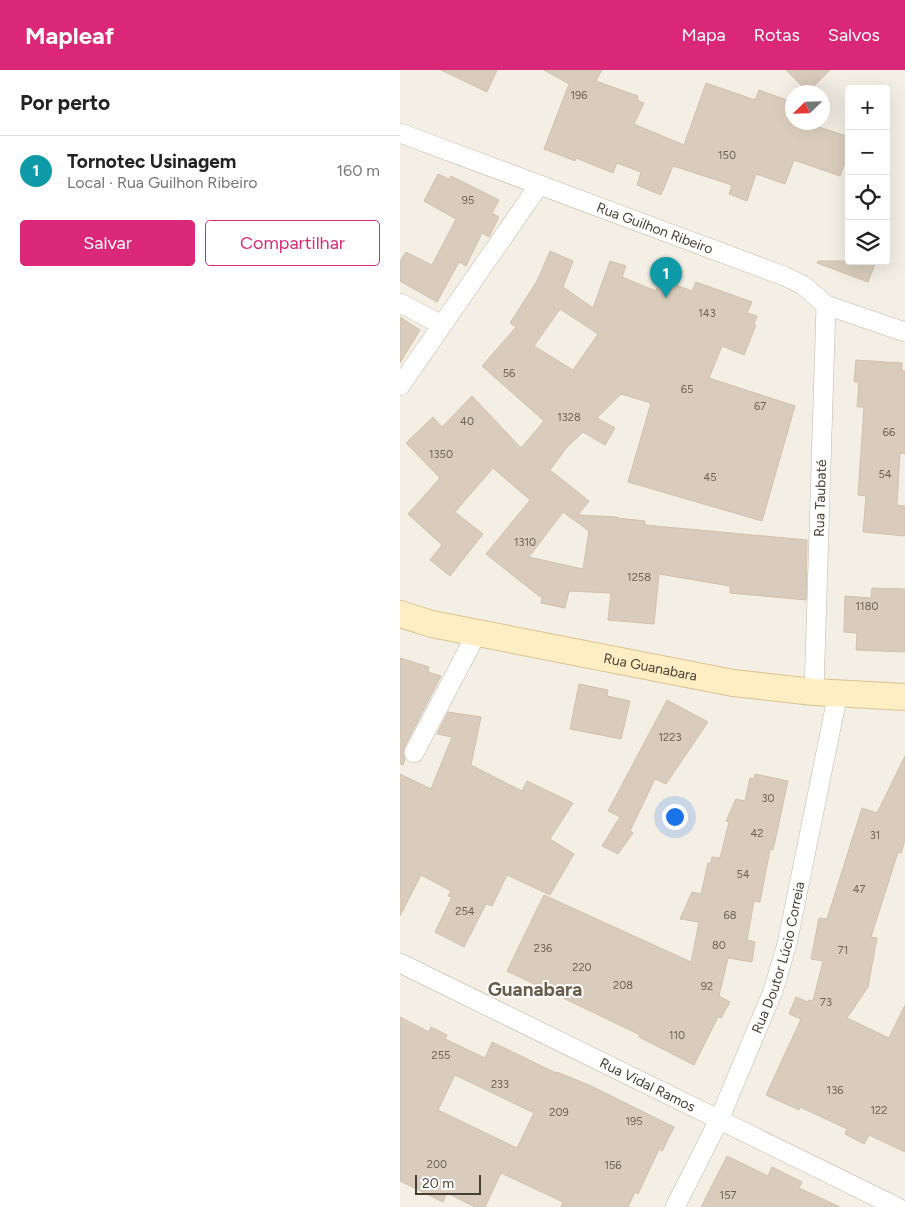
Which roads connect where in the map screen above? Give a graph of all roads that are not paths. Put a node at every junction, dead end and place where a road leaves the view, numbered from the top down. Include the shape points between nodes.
1 (400, 133) edge
2 (539, 185) junction
3 (400, 303) edge
4 (826, 305) junction
5 (442, 325) junction
6 (905, 332) edge
7 (400, 386) edge
8 (400, 614) edge
9 (477, 633) junction
10 (826, 693) junction
11 (905, 697) edge
12 (414, 753) dead end
13 (400, 963) edge
14 (718, 1120) junction
15 (675, 1207) edge
16 (897, 1207) edge

1 - 2 street, Rua Guilhon Ribeiro
2 - 4 street, Rua Guilhon Ribeiro via 784,276 802,285
2 - 5 street
3 - 5 street
4 - 6 street, Rua Guilhon Ribeiro
4 - 10 street, Rua Taubaté
5 - 7 street
8 - 9 main road, Rua Guanabara
9 - 10 main road, Rua Guanabara via 733,683
9 - 12 street
10 - 11 main road, Rua Guanabara
10 - 14 street, Rua Doutor Lúcio Correia via 787,944 773,991
13 - 14 street, Rua Vidal Ramos
14 - 15 street, Rua Doutor Lúcio Correia
14 - 16 street, Rua Vidal Ramos

